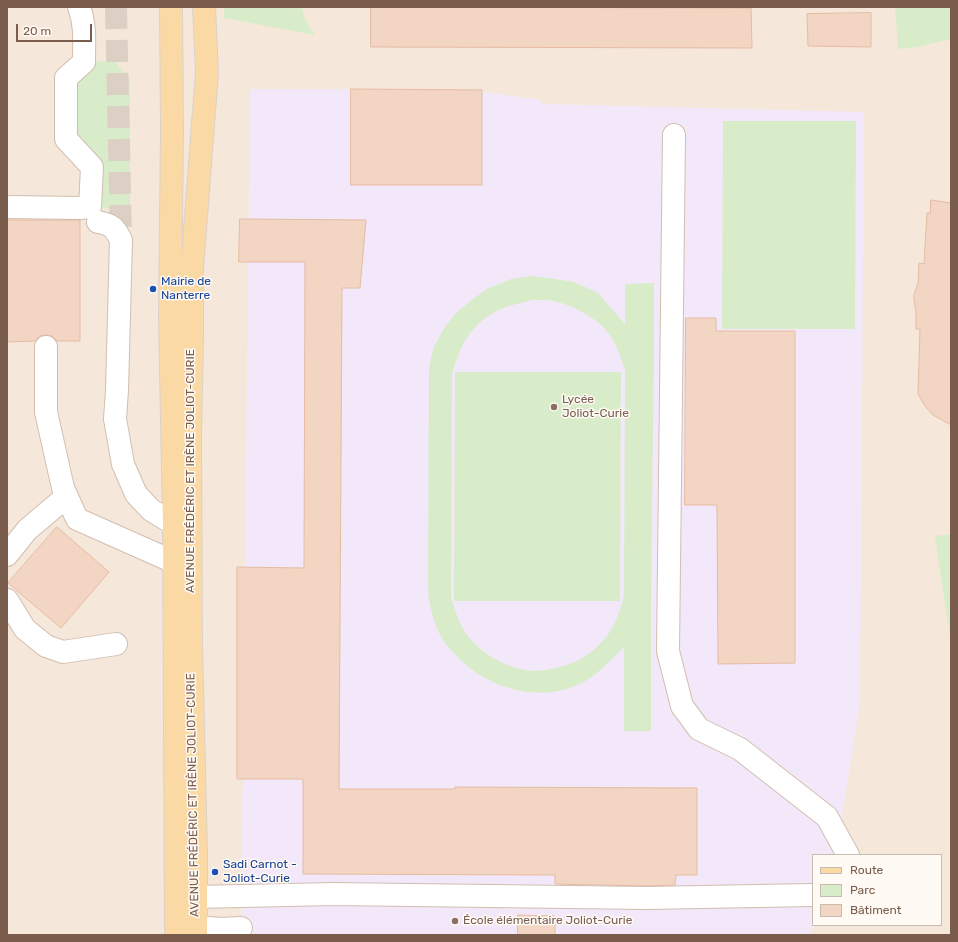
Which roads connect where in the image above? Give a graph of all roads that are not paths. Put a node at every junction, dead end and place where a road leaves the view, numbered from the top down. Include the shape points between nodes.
1 (80, 7) edge
2 (171, 7) edge
3 (204, 7) edge
4 (674, 135) dead end
5 (7, 207) edge
6 (98, 222) dead end
7 (46, 347) dead end
8 (67, 496) junction
9 (174, 524) junction
10 (7, 555) edge
11 (174, 562) junction
12 (7, 600) edge
13 (116, 644) dead end
14 (847, 854) edge
15 (812, 895) edge
16 (196, 897) junction
17 (242, 928) dead end
18 (189, 932) edge

1 - 5 street via 85,29 84,62 66,78 66,139 92,167 90,207
2 - 9 main road, AVENUE FRÉDÉRIC ET IRÈNE JOLIOT-CURIE via 170,316
3 - 16 main road, AVENUE FRÉDÉRIC ET IRÈNE JOLIOT-CURIE via 207,72 192,269 190,434
4 - 14 street via 668,651 682,706 699,729 740,748 827,817
6 - 9 street via 111,226 122,240 115,419 123,464 136,494 152,510
7 - 8 street via 46,412
8 - 10 street via 27,530
8 - 11 street via 77,519
9 - 11 main road, AVENUE FRÉDÉRIC ET IRÈNE JOLIOT-CURIE
11 - 18 main road, AVENUE FRÉDÉRIC ET IRÈNE JOLIOT-CURIE
12 - 13 street via 25,629 46,646 63,652
15 - 16 street via 647,898 333,894
16 - 18 main road, AVENUE FRÉDÉRIC ET IRÈNE JOLIOT-CURIE
17 - 18 street

